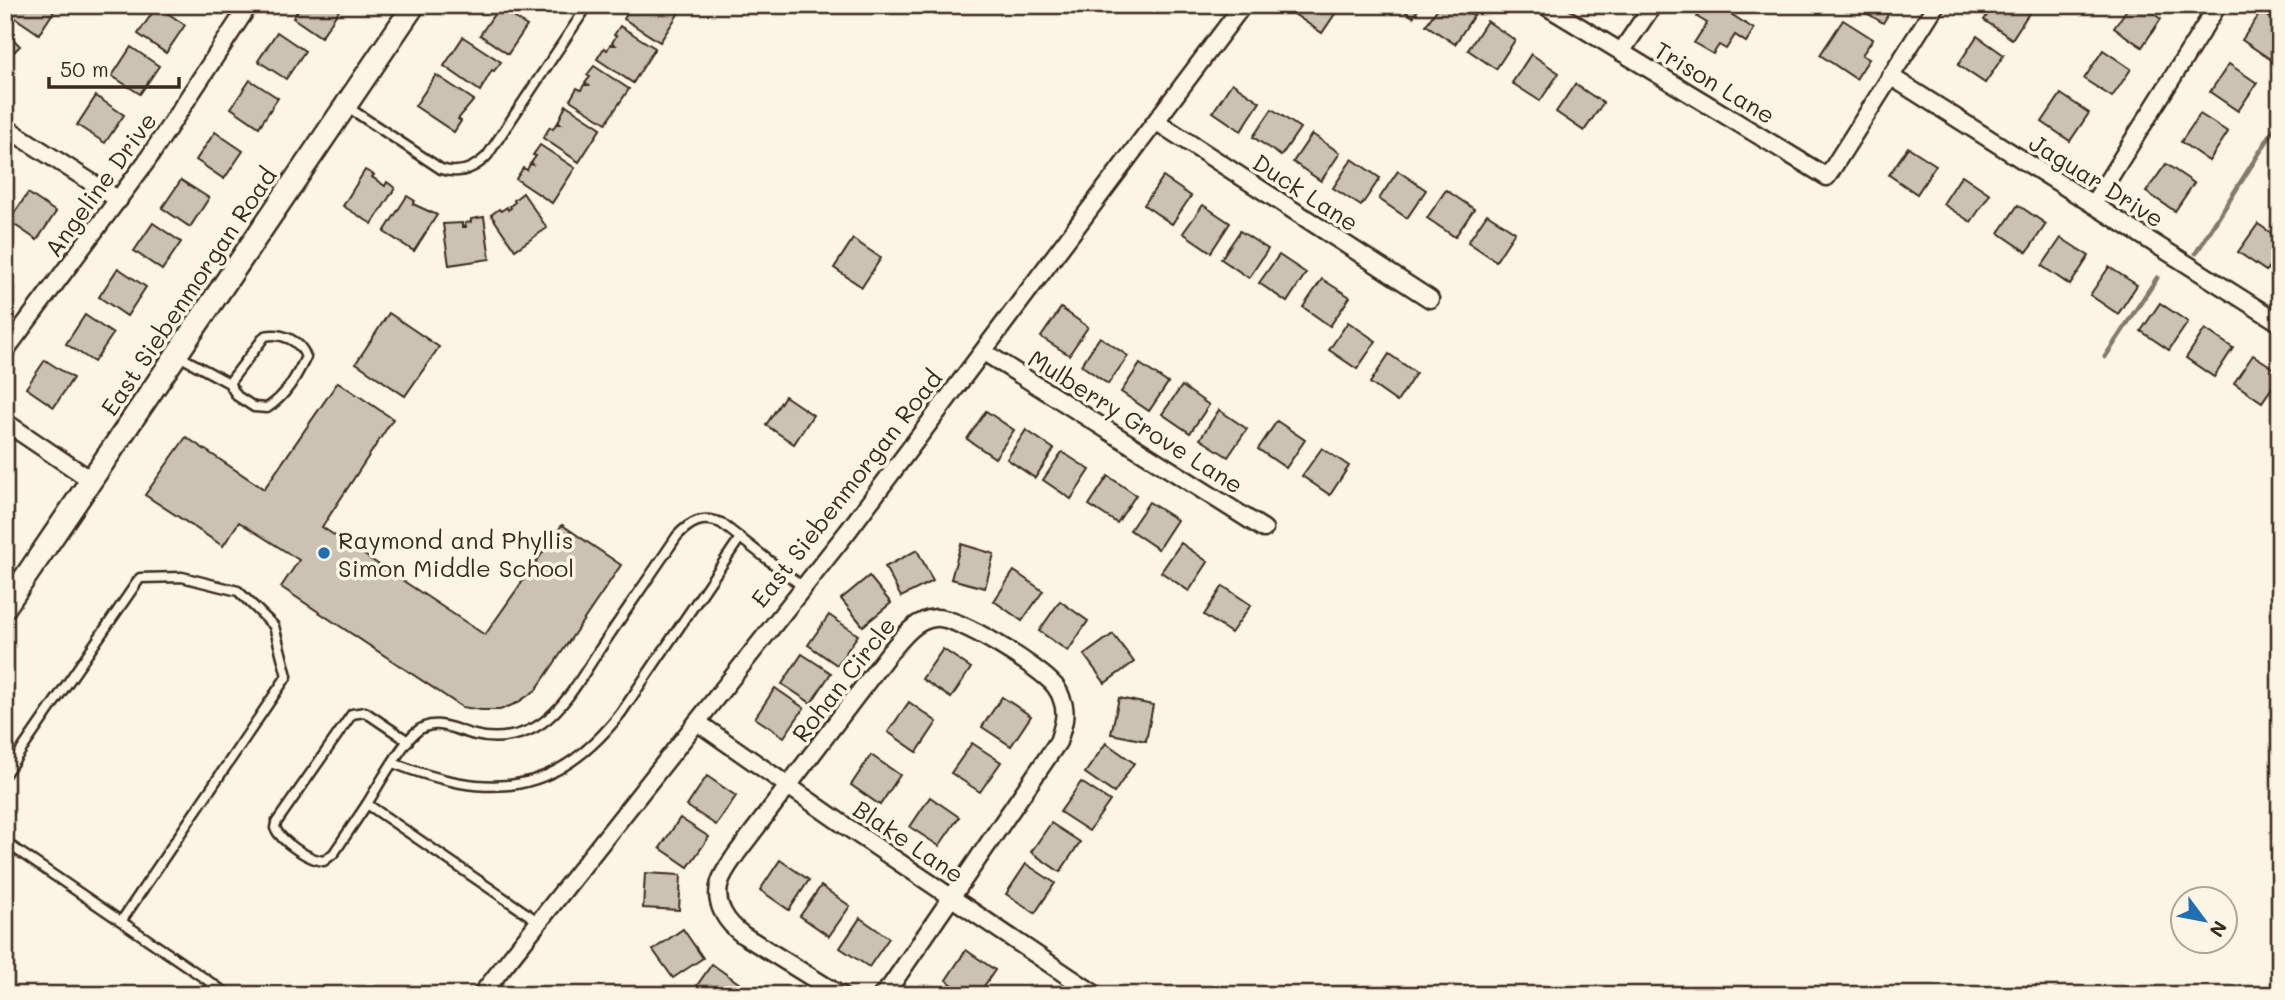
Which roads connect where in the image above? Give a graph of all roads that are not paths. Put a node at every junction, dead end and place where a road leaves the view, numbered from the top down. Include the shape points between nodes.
1 (249, 5) edge
2 (414, 5) edge
3 (589, 5) edge
4 (1243, 5) edge
5 (1544, 5) edge
6 (1653, 5) edge
7 (1936, 5) edge
8 (2218, 5) edge
9 (1622, 52) junction
10 (1890, 76) junction
11 (345, 106) junction
12 (1157, 122) junction
13 (5, 127) edge
14 (120, 200) junction
15 (2093, 204) junction
16 (1430, 299) dead end
17 (2280, 323) edge
18 (5, 351) edge
19 (984, 352) junction
20 (177, 354) junction
21 (229, 383) junction
22 (5, 422) edge
23 (91, 480) junction
24 (1264, 529) dead end
25 (740, 538) junction
26 (803, 587) junction
27 (5, 607) edge
28 (697, 722) junction
29 (408, 741) junction
30 (393, 763) junction
31 (5, 774) edge
32 (788, 785) junction
33 (367, 804) junction
34 (5, 842) edge
35 (952, 898) junction
36 (122, 920) junction
37 (539, 922) junction
38 (229, 995) edge
39 (481, 995) edge
40 (839, 995) edge
41 (882, 995) edge
42 (1096, 995) edge

1 - 14 street, Angeline Drive
2 - 11 street, East Siebenmorgan Road
3 - 11 lane via 487,156 470,169 441,169
4 - 12 street, East Siebenmorgan Road
5 - 9 street, Trison Lane
6 - 9 street
7 - 10 street
8 - 15 street
9 - 10 street, Trison Lane via 1827,177
10 - 15 street, Jaguar Drive
11 - 20 street, East Siebenmorgan Road
12 - 16 street, Duck Lane
12 - 19 street, East Siebenmorgan Road
13 - 14 street
14 - 18 street, Angeline Drive
15 - 17 street, Jaguar Drive
19 - 24 street, Mulberry Grove Lane
19 - 26 street, East Siebenmorgan Road
20 - 21 lane
20 - 23 street, East Siebenmorgan Road
21 - 21 lane via 237,396 254,407 267,408 280,400 298,375 306,357 303,348 276,333 265,336
22 - 23 street
23 - 27 street, East Siebenmorgan Road
25 - 26 lane
25 - 29 lane via 713,520 697,520 683,529 567,698 543,722 498,737 476,736 436,724 417,730
25 - 30 lane via 621,713 571,764 526,782 496,786 444,780
26 - 28 street, East Siebenmorgan Road
28 - 32 street, Blake Lane
28 - 37 street, East Siebenmorgan Road
29 - 30 lane
29 - 33 lane via 365,712 352,714 275,828 284,839 324,861
30 - 33 lane
31 - 36 lane via 140,578 182,577 239,592 274,626 287,676
32 - 35 street, Blake Lane
32 - 35 street, Rohan Circle via 916,624 935,618 953,621 1039,672 1055,686 1064,704 1058,742
32 - 40 street, Rohan Circle via 725,873 719,884 720,906 728,924
33 - 37 lane
34 - 36 lane
35 - 41 street, Rohan Circle
35 - 42 street, Blake Lane
36 - 38 lane
37 - 39 street, East Siebenmorgan Road

